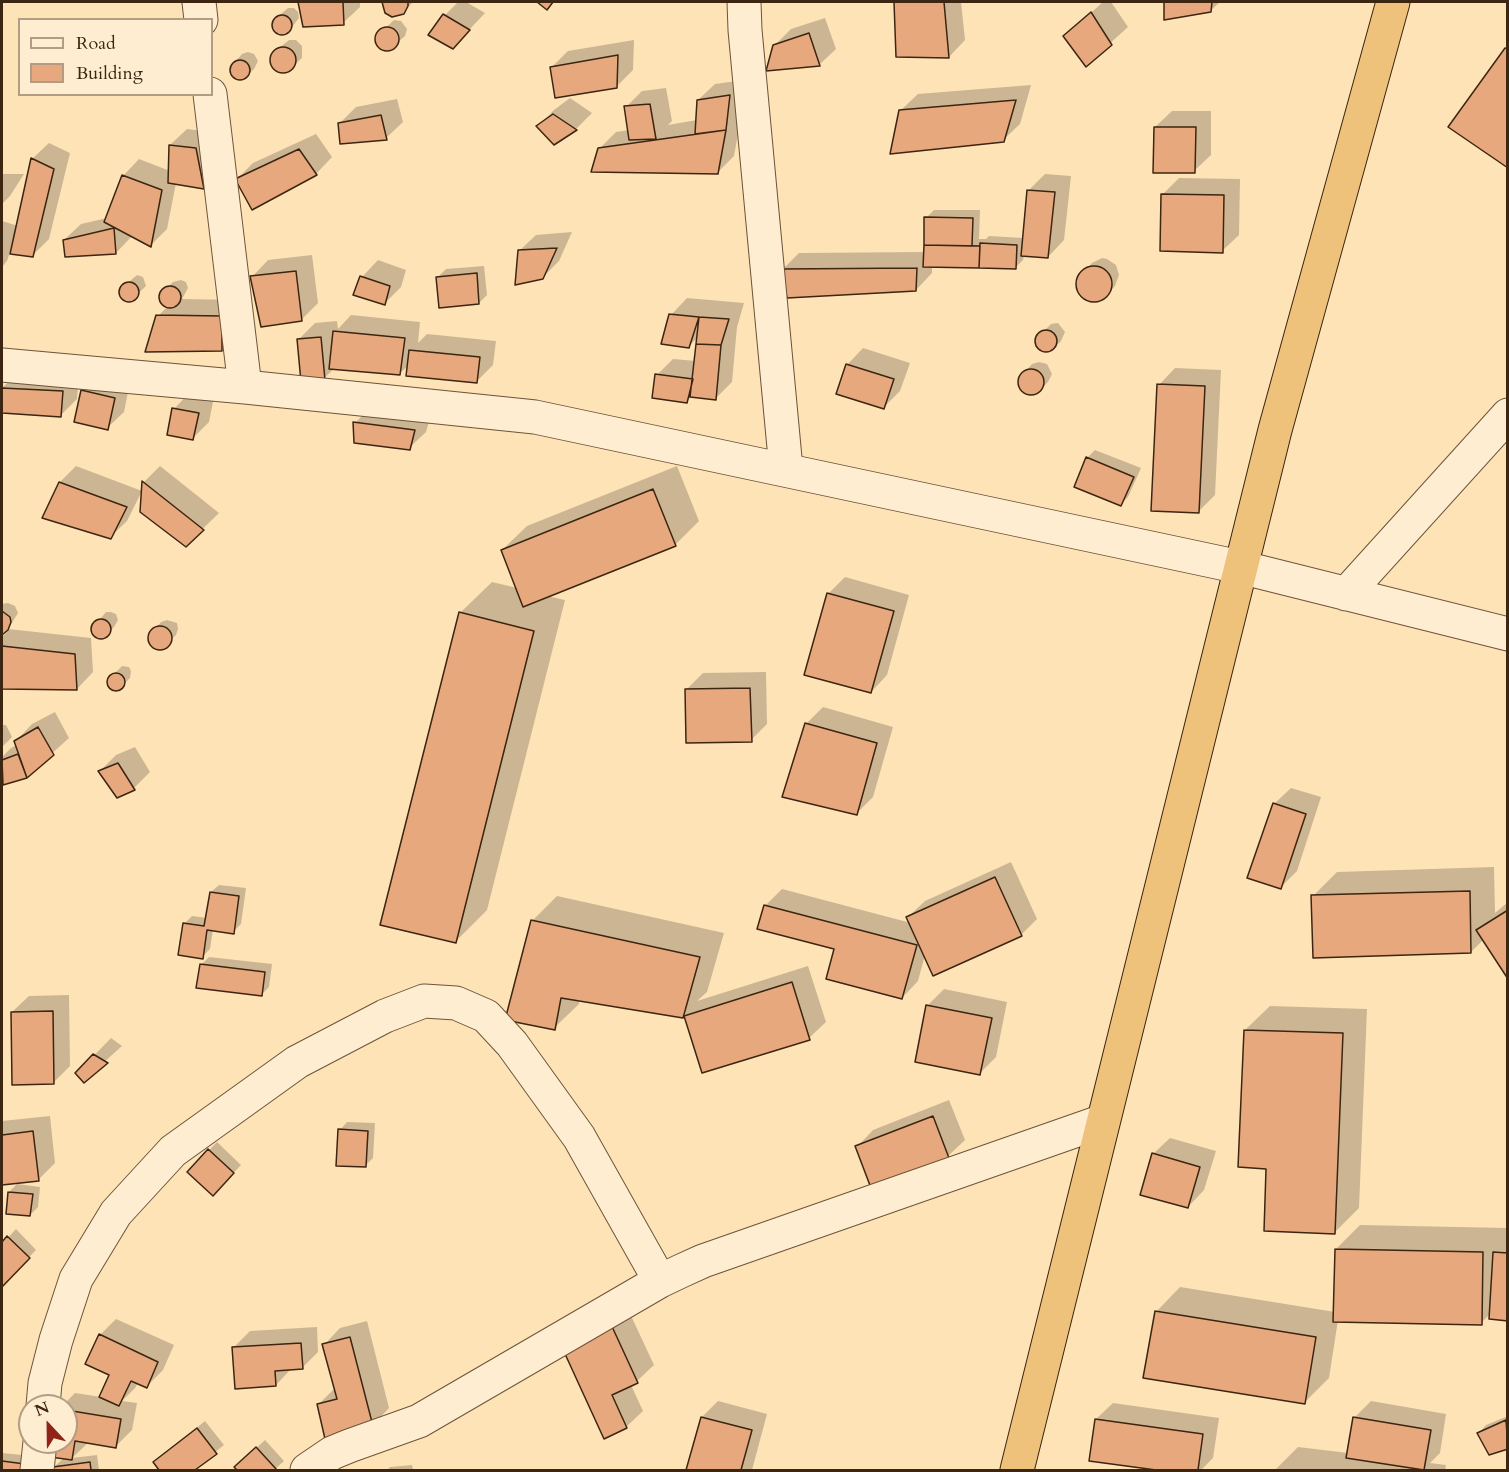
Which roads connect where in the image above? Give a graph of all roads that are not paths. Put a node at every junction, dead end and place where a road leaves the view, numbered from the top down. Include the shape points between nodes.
1 (198, 2) edge
2 (744, 2) edge
3 (1393, 2) edge
4 (201, 18) edge
5 (210, 96) edge
6 (2, 365) edge
7 (246, 387) junction
8 (1508, 415) edge
9 (786, 469) junction
10 (1240, 567) junction
11 (1346, 594) junction
12 (1508, 634) edge
13 (1103, 1121) junction
14 (660, 1281) junction
15 (44, 1394) edge
16 (38, 1454) edge
17 (37, 1470) edge
18 (307, 1470) edge
19 (1017, 1470) edge

1 - 4 street
2 - 9 street
3 - 10 highway
5 - 7 street
6 - 7 street
7 - 9 street via 535,417
8 - 11 street
9 - 10 street
10 - 11 street
10 - 13 highway
11 - 12 street
13 - 14 street via 703,1261
13 - 19 highway
14 - 15 street via 579,1137 512,1044 486,1016 456,1003 424,1001 385,1016 297,1062 173,1151 116,1213 76,1279
14 - 18 street via 419,1421 332,1453
16 - 17 street

